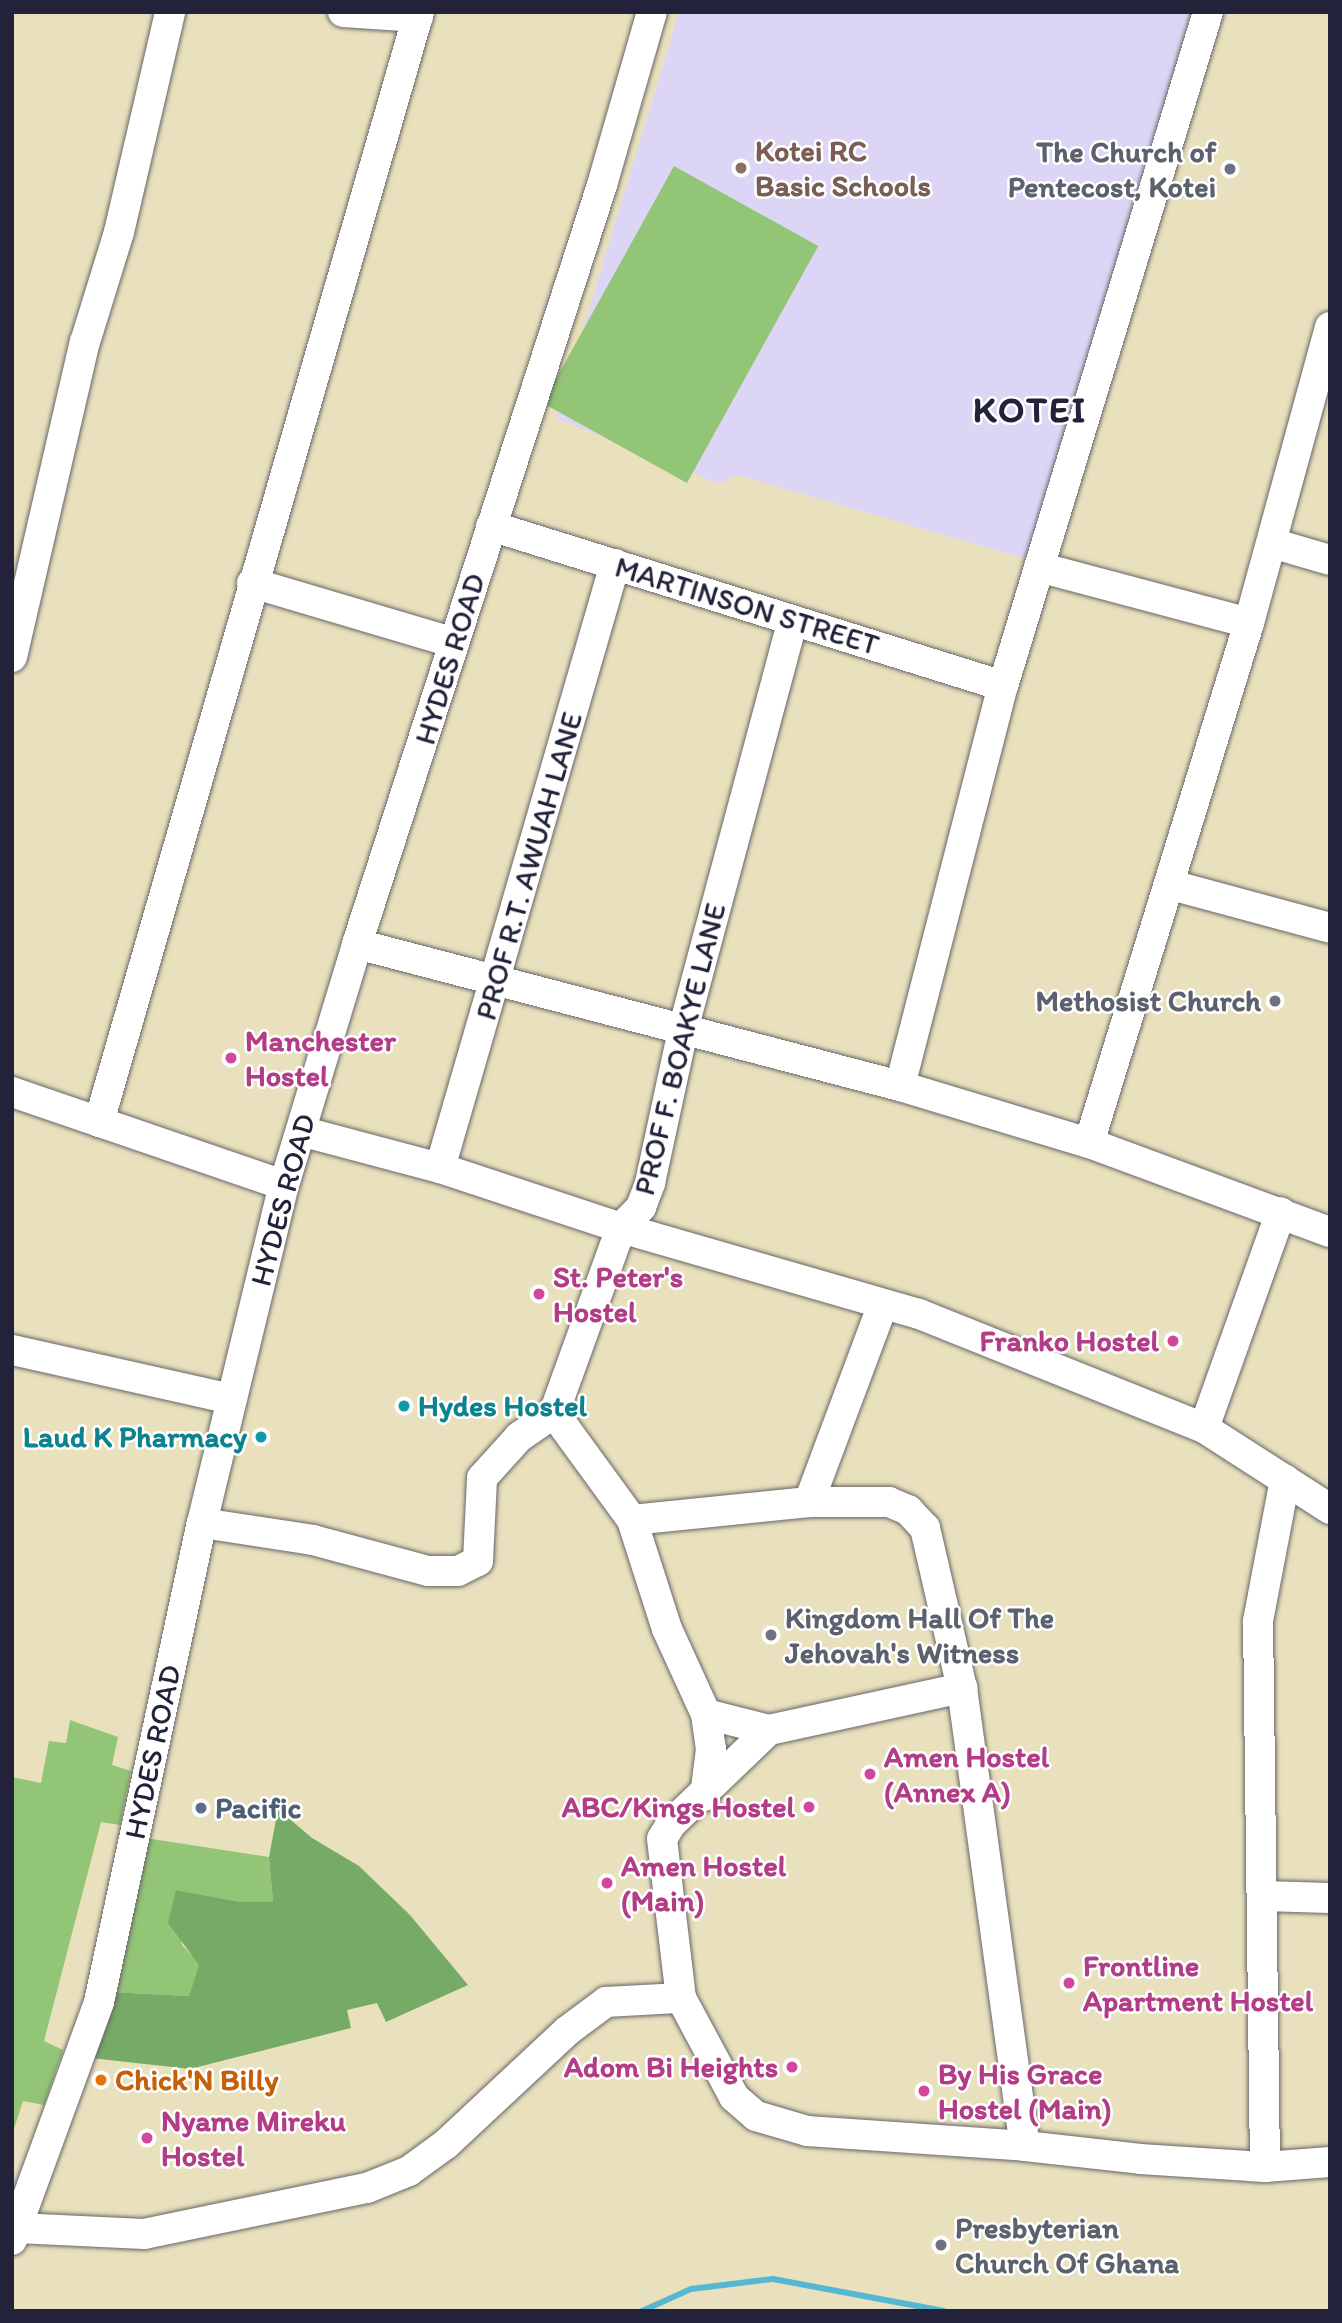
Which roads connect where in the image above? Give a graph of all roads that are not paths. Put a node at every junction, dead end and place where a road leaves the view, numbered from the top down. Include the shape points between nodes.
1 (170, 12) edge
2 (343, 12) edge
3 (652, 12) edge
4 (1208, 12) edge
5 (418, 14) edge
6 (1330, 327) edge
7 (492, 526) junction
8 (1272, 543) junction
9 (1330, 560) edge
10 (615, 564) junction
11 (1039, 567) junction
12 (252, 583) junction
13 (793, 620) junction
14 (1249, 623) junction
15 (454, 643) junction
16 (12, 657) edge
17 (1003, 687) junction
18 (1171, 886) junction
19 (1330, 928) edge
20 (357, 943) junction
21 (497, 979) junction
22 (683, 1030) junction
23 (900, 1086) junction
24 (12, 1092) edge
25 (99, 1122) junction
26 (301, 1131) junction
27 (1089, 1143) junction
28 (440, 1168) junction
29 (284, 1185) junction
30 (1281, 1212) junction
31 (621, 1228) junction
32 (1330, 1232) edge
33 (883, 1304) junction
34 (12, 1350) edge
35 (232, 1399) junction
36 (554, 1413) junction
37 (1204, 1428) junction
38 (1285, 1480) junction
39 (809, 1502) junction
40 (1330, 1509) edge
41 (632, 1520) junction
42 (202, 1524) junction
43 (962, 1688) junction
44 (706, 1714) junction
45 (769, 1730) junction
46 (705, 1796) junction
47 (1262, 1896) junction
48 (1330, 1898) edge
49 (681, 1998) junction
50 (1025, 2146) junction
51 (1330, 2162) edge
52 (1265, 2167) junction
53 (14, 2234) edge

1 - 16 street via 119,232 85,342
2 - 5 street
3 - 7 street, HYDES ROAD via 603,185
4 - 11 street
5 - 12 street
6 - 8 street
7 - 10 street, MARTINSON STREET
7 - 15 street, HYDES ROAD
8 - 9 street
8 - 14 street
10 - 13 street, MARTINSON STREET
10 - 21 street, PROF R.T. AWUAH LANE
11 - 14 street
11 - 17 street
12 - 15 street
12 - 25 street
13 - 17 street, MARTINSON STREET
13 - 22 street, PROF F. BOAKYE LANE
14 - 18 street
15 - 20 street, HYDES ROAD
17 - 23 street
18 - 19 street
18 - 27 street
20 - 21 street
20 - 26 street, HYDES ROAD
21 - 22 street
21 - 28 street, PROF R.T. AWUAH LANE
22 - 23 street
22 - 31 street, PROF F. BOAKYE LANE via 650,1184 641,1207
23 - 27 street
24 - 25 street
25 - 29 street
26 - 28 street
26 - 29 street, HYDES ROAD
27 - 30 street
28 - 31 street
29 - 35 street, HYDES ROAD
30 - 32 street
30 - 37 street
31 - 33 street
31 - 36 street, PROF F. BOAKYE LANE
33 - 37 street via 919,1314
33 - 39 street
34 - 35 street
35 - 42 street, HYDES ROAD
36 - 41 street
36 - 42 street via 519,1437 482,1478 478,1561 458,1571 428,1571 313,1541
37 - 38 street
38 - 40 street
38 - 47 street via 1258,1621
39 - 41 street
39 - 43 street via 889,1502 908,1510 925,1528
41 - 44 street via 667,1629
42 - 53 street, HYDES ROAD via 99,2002
43 - 45 street
43 - 50 street
44 - 45 street
44 - 46 street via 711,1749
45 - 46 street
46 - 49 street via 684,1811 662,1839
47 - 48 street
47 - 52 street
49 - 50 street via 734,2097 756,2116 807,2132
49 - 53 street via 606,2002 568,2031 446,2144 410,2171 367,2188 144,2234
50 - 52 street
51 - 52 street

